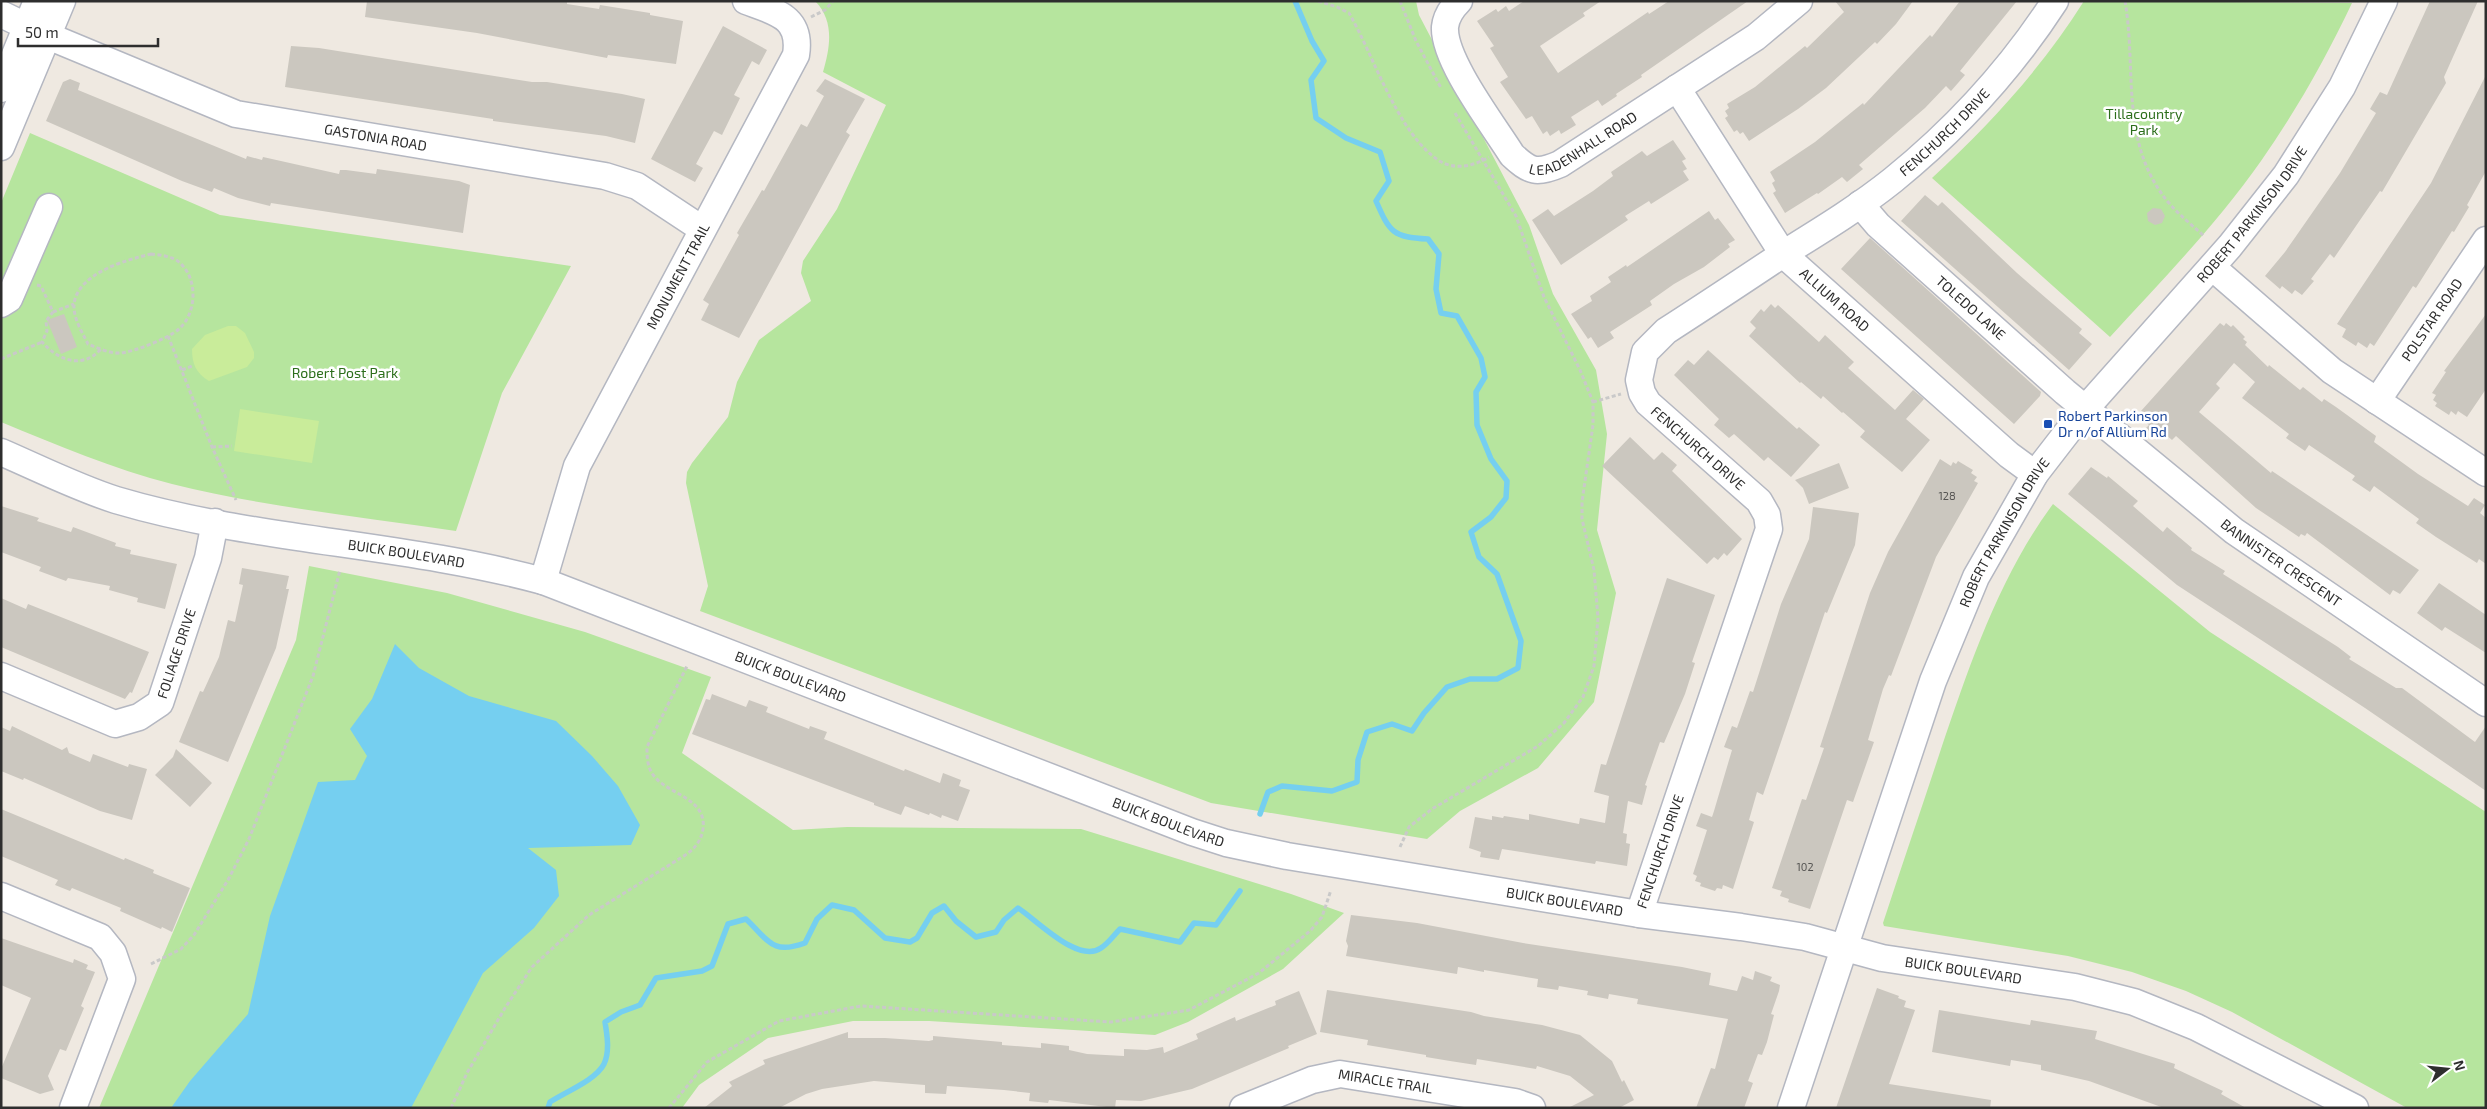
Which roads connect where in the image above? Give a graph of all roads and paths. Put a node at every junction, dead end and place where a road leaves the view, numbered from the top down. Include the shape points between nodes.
1 (37, 1) edge
2 (62, 1) edge
3 (746, 1) edge
4 (834, 1) edge
5 (1318, 1) edge
6 (1400, 1) edge
7 (1459, 1) edge
8 (1799, 1) edge
9 (2055, 1) edge
10 (2125, 1) edge
11 (2384, 1) edge
12 (1, 14) edge
13 (792, 27) junction
14 (37, 31) junction
15 (1677, 88) junction
16 (1, 89) edge
17 (1445, 95) dead end
18 (1454, 111) dead end
19 (1, 147) edge
20 (1491, 156) dead end
21 (1484, 160) junction
22 (1860, 204) junction
23 (49, 207) dead end
24 (702, 229) junction
25 (2204, 236) dead end
26 (2486, 240) edge
27 (1783, 254) junction
28 (2212, 267) junction
29 (19, 276) junction
30 (1, 304) edge
31 (74, 304) junction
32 (53, 312) junction
33 (168, 336) junction
34 (42, 342) junction
35 (101, 349) junction
36 (1, 359) edge
37 (192, 366) dead end
38 (182, 370) junction
39 (1630, 390) dead end
40 (2377, 401) junction
41 (1592, 402) junction
42 (2086, 408) junction
43 (232, 446) dead end
44 (212, 447) junction
45 (1, 452) edge
46 (2035, 474) junction
47 (2486, 474) edge
48 (236, 500) dead end
49 (215, 522) junction
50 (340, 570) dead end
51 (543, 581) junction
52 (687, 666) dead end
53 (1, 676) edge
54 (2486, 703) edge
55 (1400, 847) dead end
56 (1332, 890) dead end
57 (1, 896) edge
58 (1639, 914) junction
59 (1844, 948) junction
60 (151, 964) dead end
61 (2353, 1107) edge
62 (73, 1108) edge
63 (451, 1108) edge
64 (669, 1108) edge
65 (1243, 1108) edge
66 (1532, 1108) edge
67 (1791, 1108) edge

1 - 14 street
2 - 14 street
3 - 13 street via 780,14
4 - 13 path
5 - 21 path via 1348,13 1408,129 1438,160 1449,165 1467,166
6 - 17 path via 1416,41
7 - 15 street, LEADENHALL ROAD via 1452,8 1445,27 1455,64 1512,155 1524,166 1544,171 1560,164
8 - 15 street, LEADENHALL ROAD via 1756,37
9 - 22 street, FENCHURCH DRIVE via 2020,51 1960,119 1898,176
10 - 25 path via 2132,112 2141,153 2168,201
11 - 28 street, ROBERT PARKINSON DRIVE via 2342,87 2313,135 2262,207
12 - 14 street, GASTONIA ROAD
13 - 24 street, MONUMENT TRAIL via 798,44 796,55
14 - 16 street
14 - 19 street
14 - 24 street, GASTONIA ROAD via 236,114 605,176 637,186
15 - 27 street, ALLIUM ROAD
18 - 21 path
20 - 21 path
21 - 41 path via 1516,216 1544,297
22 - 27 street, FENCHURCH DRIVE
22 - 42 street, TOLEDO LANE via 1878,225
23 - 29 street
24 - 51 street, MONUMENT TRAIL via 577,466
26 - 40 street, POLSTAR ROAD
27 - 46 street, ALLIUM ROAD via 2009,455
27 - 58 street, FENCHURCH DRIVE via 1666,331 1645,352 1641,365 1639,380 1648,403 1759,501 1767,515 1769,529
28 - 40 street via 2332,371
28 - 42 street, ROBERT PARKINSON DRIVE
29 - 30 street via 9,299
29 - 32 path via 41,286
31 - 32 path
31 - 33 path via 77,294 90,278 132,258 162,255 180,262 193,289 190,313 180,328
31 - 35 path via 75,315 88,344
32 - 34 path via 46,321 47,332
33 - 35 path via 121,353
33 - 38 path
34 - 35 path via 52,354 63,360 80,361 95,356
34 - 36 path
37 - 38 path
38 - 44 path
39 - 41 path
40 - 47 street
41 - 55 path via 1593,425 1582,519 1594,570 1598,618 1594,666 1583,696 1564,723 1538,746 1409,826
42 - 46 street, ROBERT PARKINSON DRIVE
42 - 54 street, BANNISTER CRESCENT via 2234,531
43 - 44 path
44 - 48 path
45 - 49 street, BUICK BOULEVARD via 116,500
46 - 59 street, ROBERT PARKINSON DRIVE via 1976,577 1951,635
49 - 51 street, BUICK BOULEVARD via 470,563
49 - 53 street, FOLIAGE DRIVE via 208,558 160,703 139,717 115,724
50 - 60 path via 313,676 249,839 194,935 181,949
51 - 58 street, BUICK BOULEVARD via 1226,843
52 - 63 path via 647,747 647,757 654,775 697,807 702,816 701,838 687,854 589,915 532,967 467,1073
56 - 64 path via 1322,917 1303,937 1259,973 1189,1010 1111,1022 861,1006 779,1021 707,1062
57 - 62 street via 100,937 113,953 122,978
58 - 59 street, BUICK BOULEVARD via 1759,930
59 - 61 street, BUICK BOULEVARD via 1882,958 2060,984 2134,1002 2196,1026
59 - 67 street, ROBERT PARKINSON DRIVE
65 - 66 street, MIRACLE TRAIL via 1312,1080 1340,1074 1515,1102

